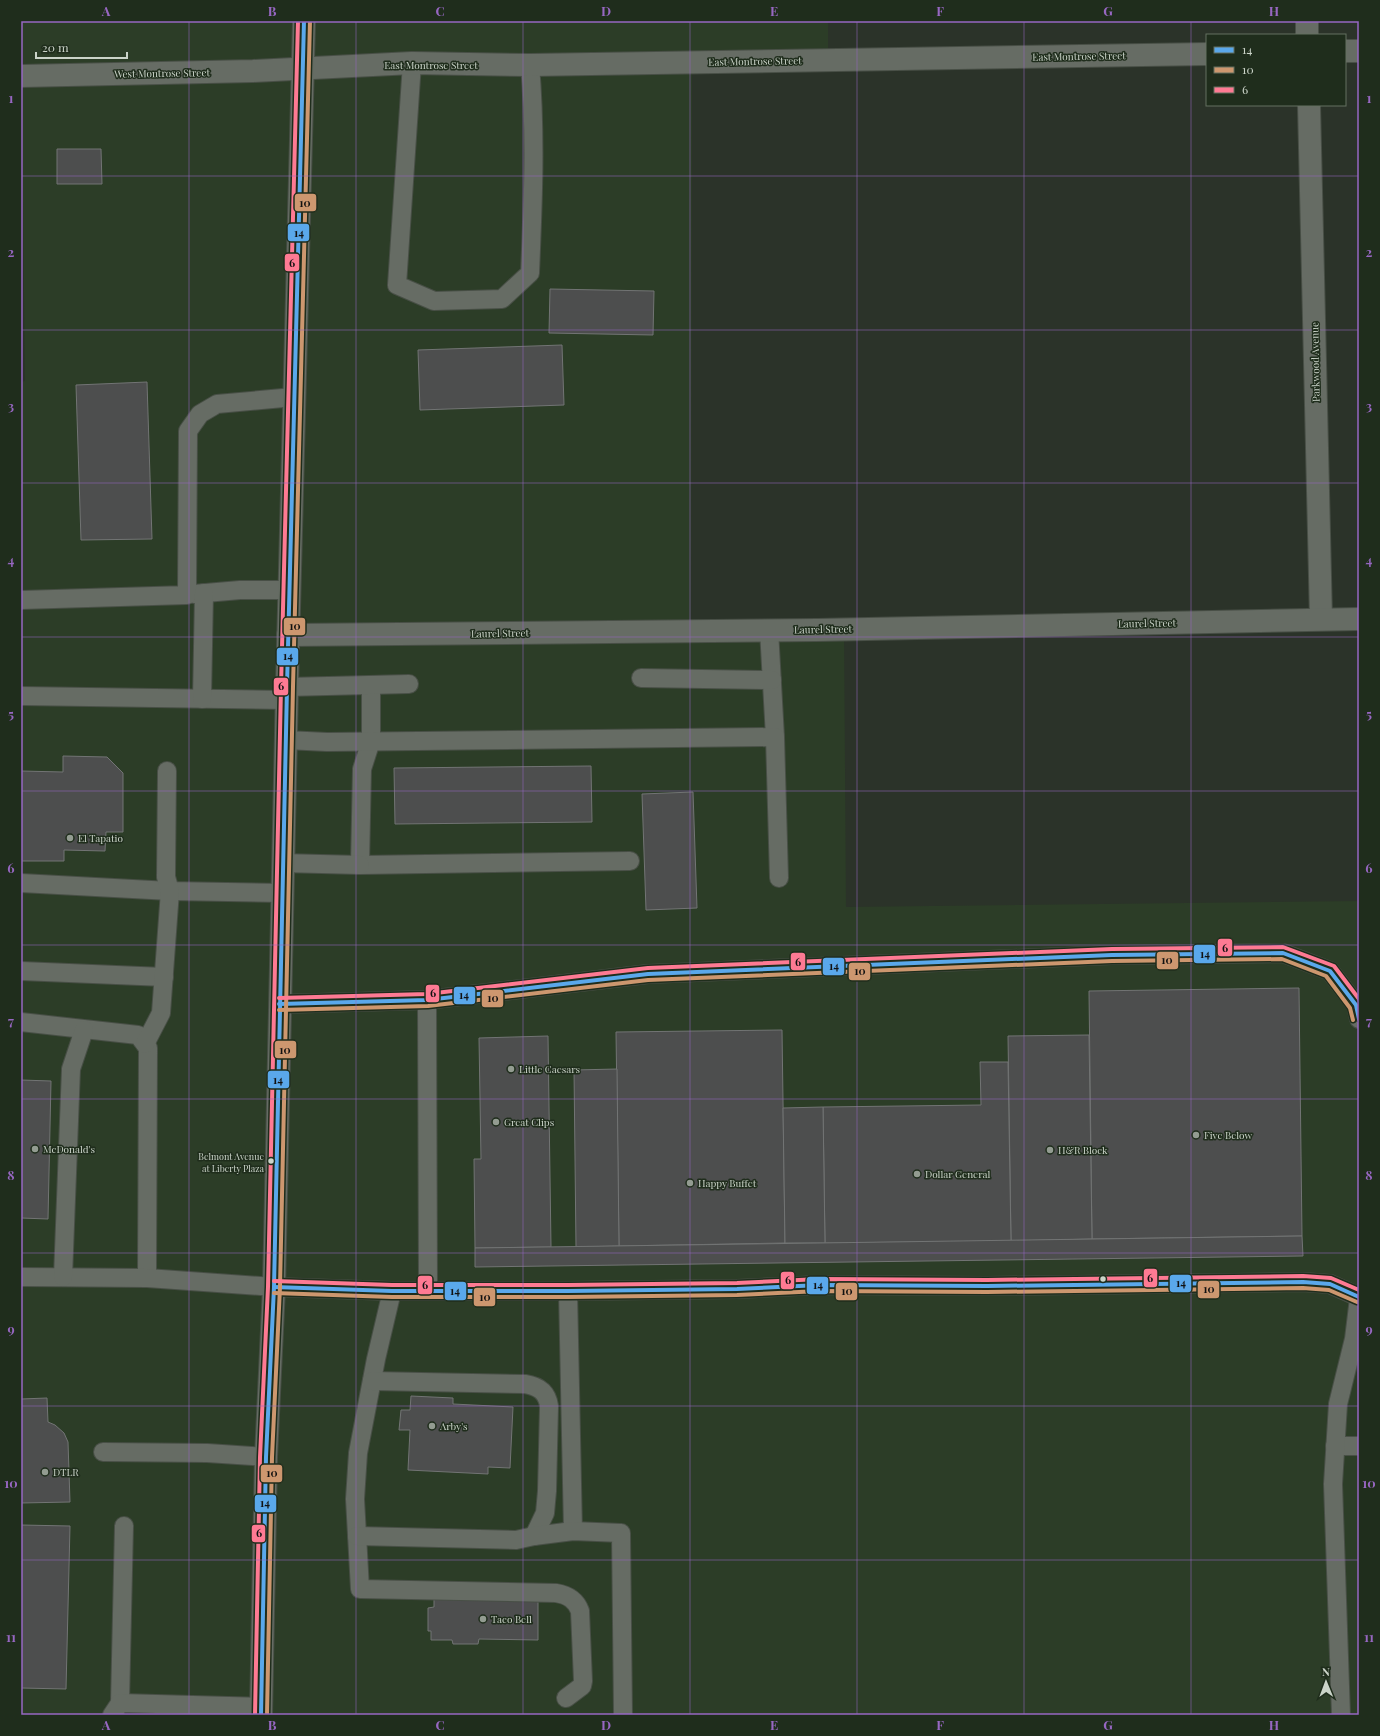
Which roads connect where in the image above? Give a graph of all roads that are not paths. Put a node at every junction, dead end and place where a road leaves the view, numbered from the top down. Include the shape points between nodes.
1 (304, 21) edge
2 (1307, 21) edge
3 (1307, 34) edge
4 (1346, 51) edge
5 (1359, 51) edge
6 (1206, 54) edge
7 (412, 63) junction
8 (530, 64) junction
9 (303, 68) junction
10 (21, 76) edge
11 (1309, 106) edge
12 (294, 397) junction
13 (289, 590) junction
14 (196, 594) junction
15 (21, 600) edge
16 (1321, 619) junction
17 (1359, 619) edge
18 (769, 630) junction
19 (288, 635) junction
20 (640, 678) dead end
21 (772, 680) junction
22 (409, 684) dead end
23 (371, 685) junction
24 (286, 693) junction
25 (21, 696) edge
26 (202, 699) junction
27 (775, 737) junction
28 (286, 740) junction
29 (371, 741) junction
30 (167, 771) dead end
31 (630, 861) dead end
32 (282, 863) junction
33 (360, 865) junction
34 (779, 878) dead end
35 (21, 883) edge
36 (170, 891) junction
37 (282, 893) junction
38 (21, 971) edge
39 (164, 977) junction
40 (427, 1000) junction
41 (279, 1004) junction
42 (1359, 1019) edge
43 (21, 1022) edge
44 (84, 1030) junction
45 (145, 1044) junction
46 (63, 1277) junction
47 (21, 1278) edge
48 (148, 1278) junction
49 (274, 1287) junction
50 (392, 1290) junction
51 (428, 1290) junction
52 (568, 1291) junction
53 (1359, 1298) edge
54 (372, 1381) junction
55 (1335, 1446) junction
56 (1359, 1446) edge
57 (103, 1452) dead end
58 (266, 1457) junction
59 (124, 1526) dead end
60 (573, 1531) junction
61 (357, 1536) junction
62 (534, 1536) junction
63 (566, 1698) dead end
64 (116, 1709) edge
65 (261, 1711) edge
66 (623, 1715) edge
67 (1341, 1715) edge

1 - 9 main road
2 - 3 street
4 - 5 street
6 - 8 street, East Montrose Street
7 - 8 street, East Montrose Street
7 - 8 lane via 397,284 434,302 502,299 530,273 534,173 534,105
7 - 9 street, East Montrose Street
9 - 10 street, West Montrose Street
9 - 12 main road
11 - 16 street, Parkwood Avenue
12 - 13 main road
12 - 14 lane via 217,404 200,414 188,431
13 - 14 lane
13 - 19 main road
14 - 15 lane
14 - 26 lane
16 - 17 street, Laurel Street
16 - 18 street, Laurel Street
18 - 19 street, Laurel Street
18 - 21 lane
19 - 24 main road
20 - 21 lane
21 - 27 lane
22 - 23 lane
23 - 24 lane
23 - 29 lane
24 - 26 lane
24 - 28 main road
25 - 26 lane
27 - 29 lane
27 - 34 lane
28 - 29 lane
28 - 32 main road
29 - 33 lane via 362,769
30 - 36 lane via 166,877
31 - 33 lane
32 - 33 lane
32 - 37 main road
35 - 36 lane
36 - 37 lane
36 - 39 lane
37 - 41 main road
38 - 39 lane
39 - 45 lane via 161,1012
40 - 41 lane
40 - 42 lane via 648,974 1112,955 1283,953 1330,971 1356,1005
40 - 51 lane
41 - 49 main road
43 - 44 lane
44 - 45 lane via 138,1035
44 - 46 lane via 70,1069
45 - 48 lane via 148,1048
46 - 47 lane
46 - 48 lane
48 - 49 lane
49 - 50 lane
49 - 58 main road
50 - 51 lane
50 - 54 lane
51 - 52 lane
52 - 53 lane via 820,1285 987,1286 1304,1282 1330,1284
52 - 60 lane
53 - 55 lane via 1354,1339 1338,1404
54 - 61 lane via 358,1453 355,1499
54 - 62 lane via 525,1384 542,1391 549,1406 547,1491 545,1513
55 - 56 lane
55 - 67 lane via 1333,1484
57 - 58 lane via 207,1453
58 - 65 main road
59 - 64 lane
60 - 62 lane
60 - 66 lane via 621,1533
61 - 62 lane via 516,1540
61 - 63 lane via 360,1589 556,1593 570,1597 578,1604 581,1616 583,1681 582,1686
64 - 65 lane

